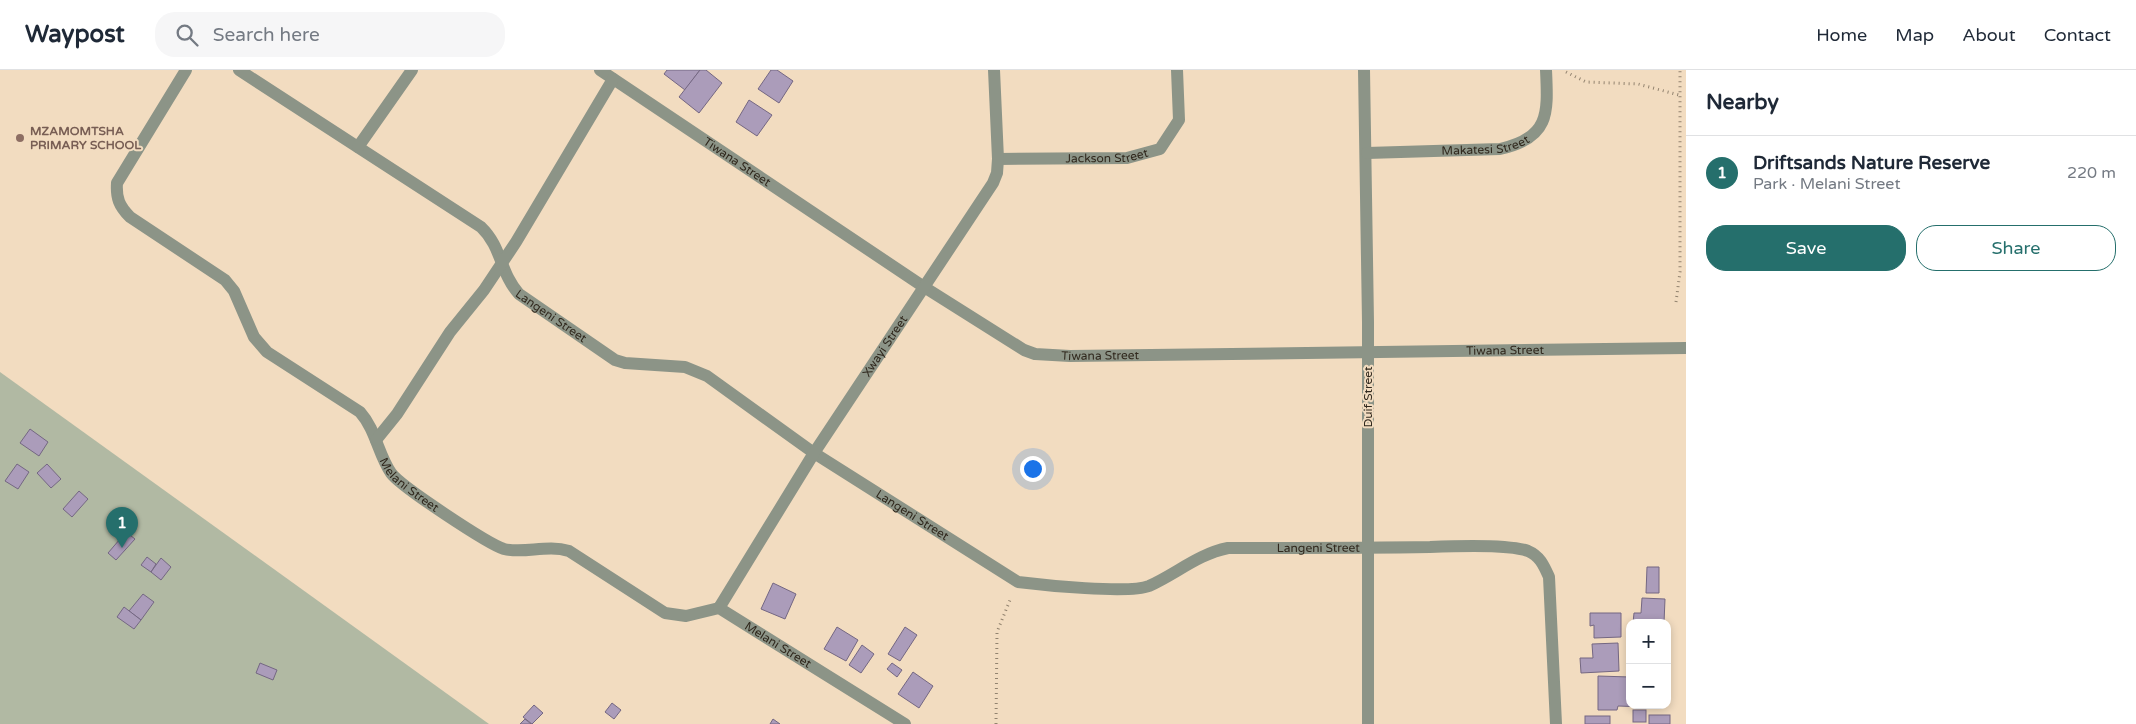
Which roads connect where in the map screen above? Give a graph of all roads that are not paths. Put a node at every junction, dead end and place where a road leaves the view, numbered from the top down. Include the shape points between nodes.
1 (186, 70) edge
2 (238, 70) edge
3 (412, 70) edge
4 (600, 70) edge
5 (994, 70) edge
6 (1177, 70) edge
7 (1364, 70) edge
8 (1546, 70) edge
9 (613, 79) junction
10 (358, 147) junction
11 (1366, 153) junction
12 (998, 159) junction
13 (502, 261) junction
14 (924, 287) junction
15 (1686, 348) edge
16 (1368, 351) junction
17 (376, 440) junction
18 (814, 453) junction
19 (1368, 548) junction
20 (719, 608) junction
21 (905, 724) edge
22 (1368, 724) edge
23 (1556, 724) edge

1 - 17 street, Melani Street via 117,183 116,198 121,208 225,280 234,291 262,348 356,408 366,419
2 - 10 street, Langeni Street
3 - 10 street
4 - 9 street, Tiwana Street
5 - 12 street, Xwayi Street
6 - 12 street, Jackson Street via 1179,120 1160,149 1127,158
7 - 11 street, Duif Street
8 - 11 street, Makatesi Street via 1544,121 1531,137 1518,145 1500,149
9 - 13 street
9 - 14 street, Tiwana Street
10 - 13 street, Langeni Street via 480,227 494,243
11 - 16 street, Duif Street
12 - 14 street, Xwayi Street via 997,173 988,191
13 - 17 street
13 - 18 street, Langeni Street via 509,284 519,294 615,360 696,370
14 - 16 street, Tiwana Street via 1035,354
14 - 18 street, Xwayi Street
15 - 16 street, Tiwana Street
16 - 19 street, Duif Street
17 - 20 street, Melani Street via 396,479 497,546 514,550 553,548 569,551 671,615 686,616
18 - 19 street, Langeni Street via 1018,582 1134,590 1147,587 1205,555 1228,548
18 - 20 street, Xwayi Street
19 - 22 street, Duif Street
19 - 23 street, Langeni Street via 1516,548 1536,555 1549,577
20 - 21 street, Melani Street

